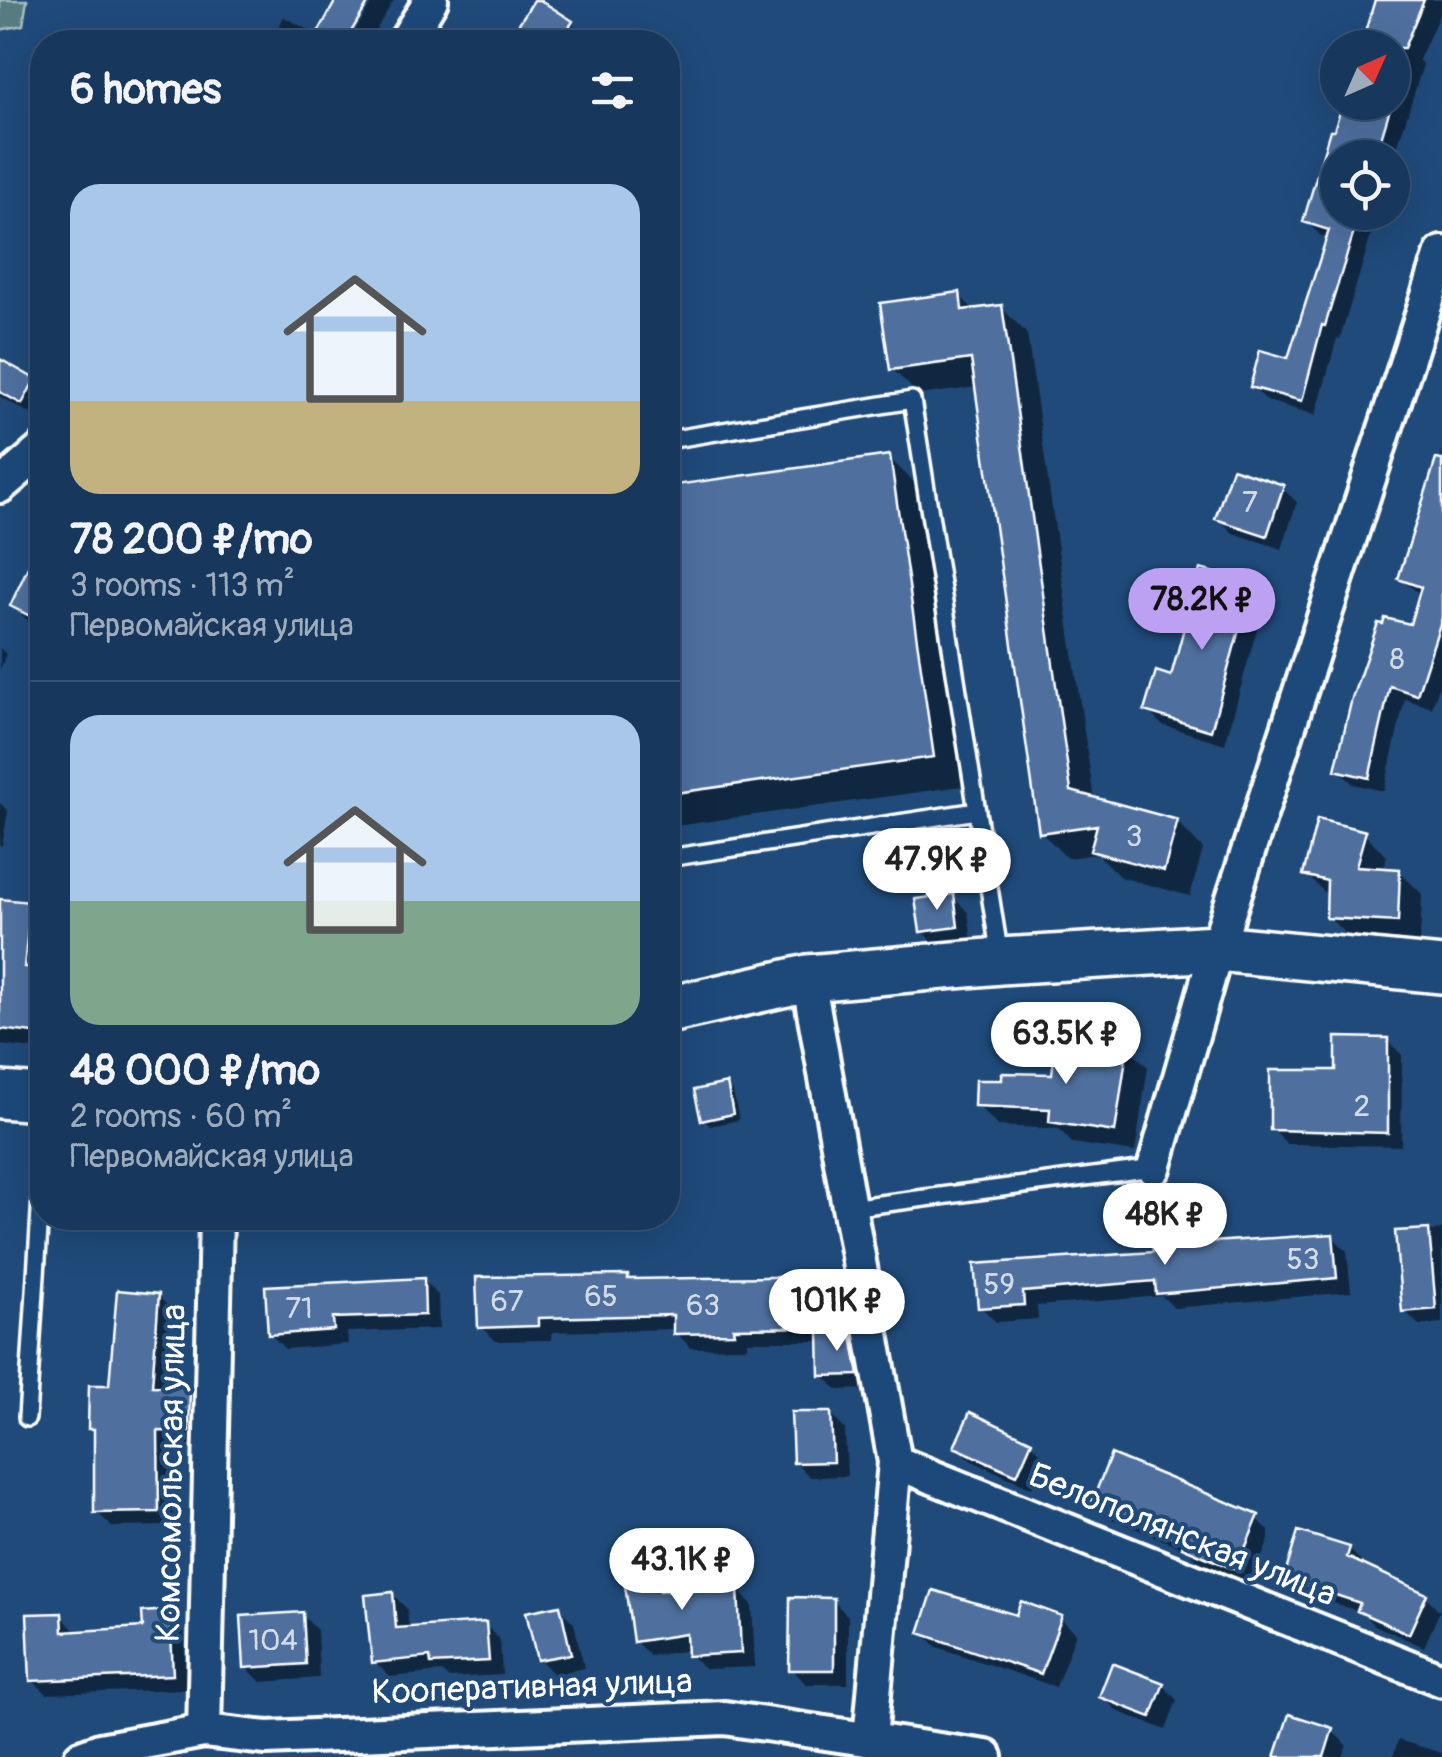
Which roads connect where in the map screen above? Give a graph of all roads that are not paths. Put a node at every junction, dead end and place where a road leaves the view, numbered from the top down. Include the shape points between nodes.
1 (431, 0) edge
2 (412, 30) edge
3 (1442, 253) edge
4 (680, 438) edge
5 (30, 460) edge
6 (0, 486) edge
7 (977, 811) junction
8 (680, 856) edge
9 (1218, 948) junction
10 (1000, 961) junction
11 (1442, 970) edge
12 (808, 978) junction
13 (680, 1007) edge
14 (0, 1095) edge
15 (30, 1097) edge
16 (1154, 1168) joint
17 (849, 1208) junction
18 (39, 1230) edge
19 (216, 1230) edge
20 (27, 1418) dead end
21 (895, 1462) junction
22 (1442, 1680) edge
23 (204, 1731) junction
24 (870, 1739) junction
25 (268, 1747) edge
26 (81, 1757) edge
27 (986, 1757) edge

1 - 2 street
3 - 9 street
4 - 7 lane via 912,400
5 - 6 street
7 - 8 lane
7 - 10 lane
9 - 10 street
9 - 11 street
9 - 16 street
10 - 12 street
12 - 13 street
12 - 17 street
14 - 15 street
16 - 17 lane
17 - 21 street
18 - 20 lane
19 - 23 street, Комсомольская улица
21 - 22 street, Белополянская улица
21 - 24 street
23 - 25 street, Кооперативная улица
23 - 26 street, Кооперативная улица
24 - 25 street, Кооперативная улица via 725,1718
24 - 27 street, Кооперативная улица

